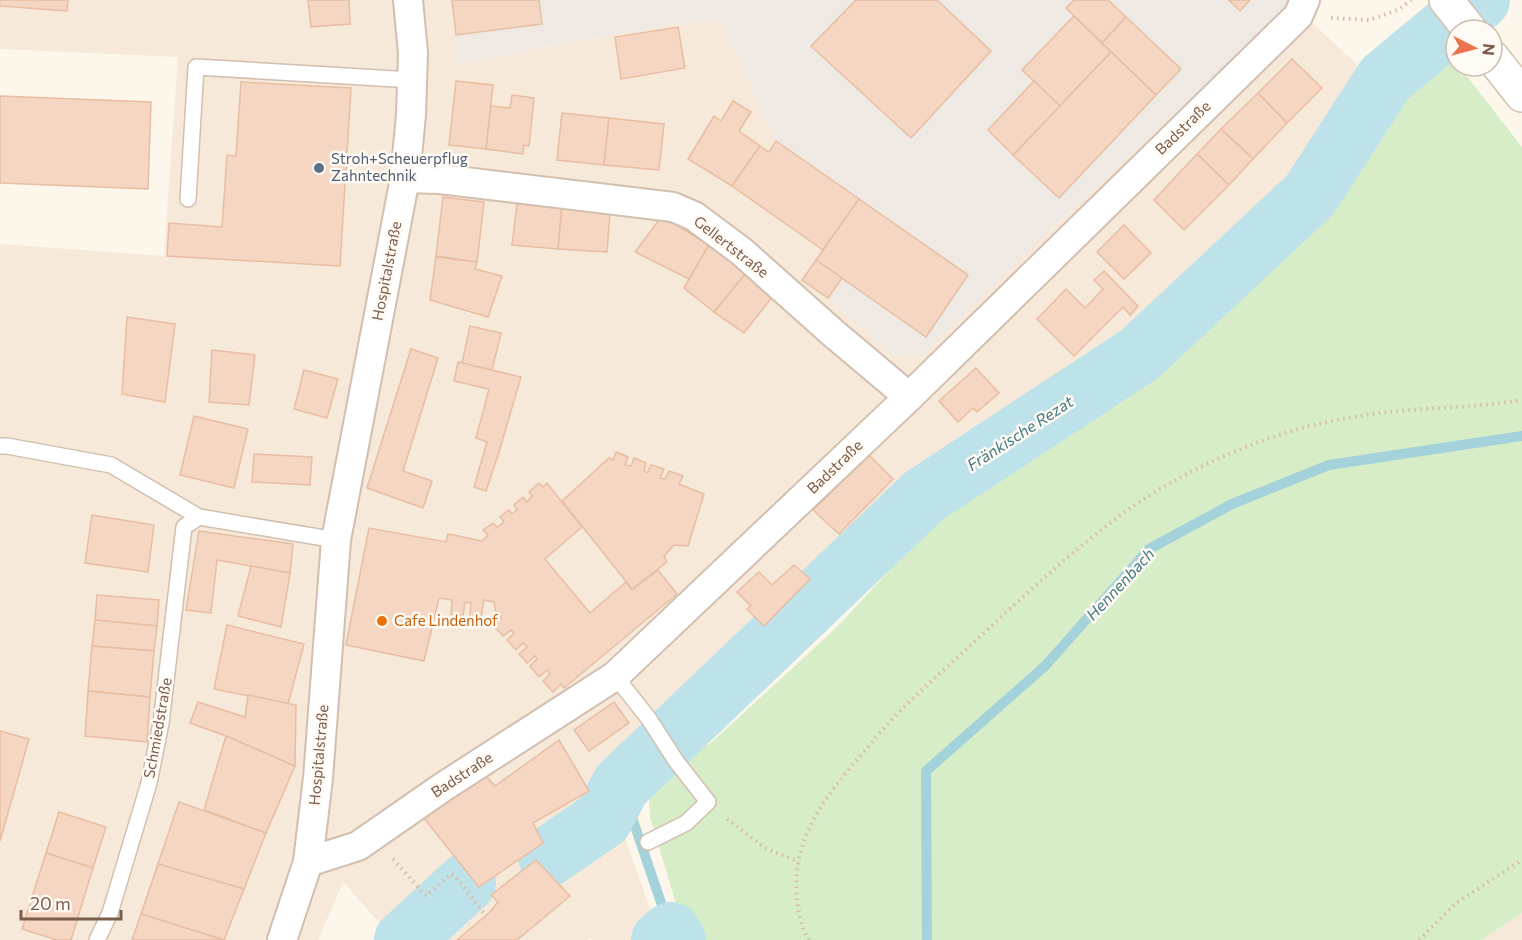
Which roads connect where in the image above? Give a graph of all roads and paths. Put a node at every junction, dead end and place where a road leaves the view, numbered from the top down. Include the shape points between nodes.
1 (408, 0) edge
2 (1411, 0) edge
3 (1446, 0) edge
4 (1301, 8) edge
5 (1460, 18) edge
6 (1504, 72) edge
7 (412, 80) junction
8 (1522, 95) edge
9 (405, 178) junction
10 (188, 199) dead end
11 (909, 397) junction
12 (1522, 400) edge
13 (0, 446) edge
14 (200, 517) junction
15 (336, 540) junction
16 (615, 676) junction
17 (708, 802) junction
18 (372, 836) junction
19 (648, 842) dead end
20 (1522, 860) edge
21 (308, 861) junction
22 (797, 861) junction
23 (486, 915) dead end
24 (97, 940) edge
25 (282, 940) edge
26 (809, 940) edge
27 (1419, 940) edge

1 - 7 street, Hospitalstraße
2 - 4 path via 1398,10 1369,20
3 - 5 main road
4 - 11 street, Badstraße
6 - 8 main road
7 - 9 street, Hospitalstraße
7 - 10 lane via 196,67
9 - 11 street, Gellertstraße via 673,207 694,216 741,251
9 - 15 street, Hospitalstraße
11 - 16 street, Badstraße
12 - 22 path via 1327,422 1222,458 1141,501 1027,593 896,715 838,781 803,842
13 - 14 lane via 111,465
14 - 15 lane
14 - 24 lane, Schmiedstraße via 184,527 161,723 149,783 110,913
15 - 21 street, Hospitalstraße
16 - 17 lane
16 - 18 street, Badstraße
17 - 19 lane via 686,823
17 - 22 path via 765,848
18 - 21 street, Badstraße via 358,846
18 - 23 path via 426,896 451,874
20 - 27 path via 1456,903
21 - 25 street, Hospitalstraße
22 - 26 path via 802,930

